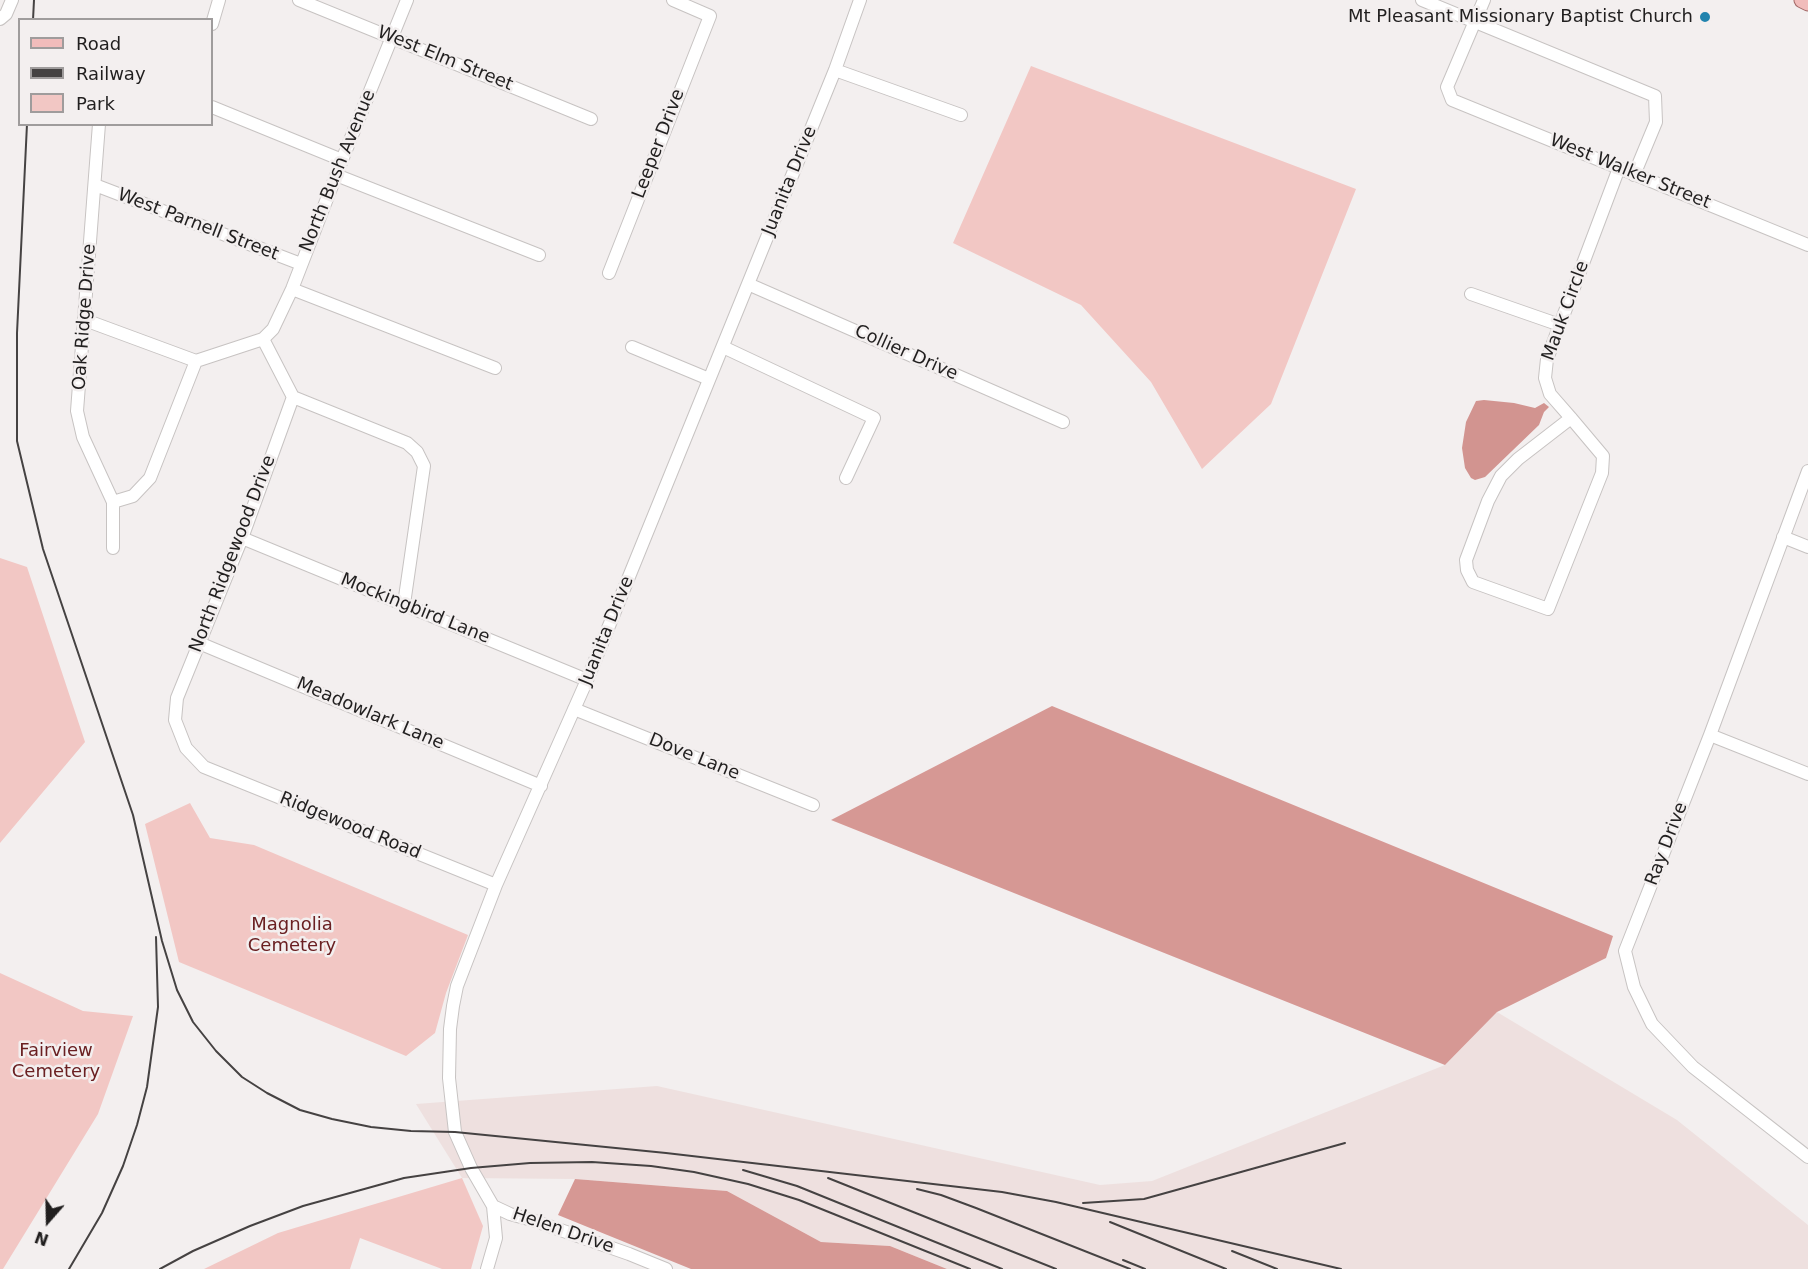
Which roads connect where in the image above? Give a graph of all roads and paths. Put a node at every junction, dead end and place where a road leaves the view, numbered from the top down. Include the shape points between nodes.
1 (12, 0) edge
2 (219, 0) edge
3 (299, 0) edge
4 (407, 0) edge
5 (673, 0) edge
6 (860, 0) edge
7 (1422, 0) edge
8 (1484, 0) edge
9 (1802, 0) edge
10 (1808, 3) edge
11 (0, 19) edge
12 (213, 21) edge
13 (1474, 22) junction
14 (392, 36) junction
15 (835, 70) junction
16 (213, 107) edge
17 (961, 115) dead end
18 (591, 119) dead end
19 (99, 126) edge
20 (342, 160) junction
21 (1619, 168) junction
22 (336, 175) junction
23 (1634, 175) junction
24 (95, 185) junction
25 (1808, 245) edge
26 (539, 255) dead end
27 (301, 264) junction
28 (609, 273) dead end
29 (748, 284) junction
30 (292, 289) junction
31 (1472, 294) dead end
32 (85, 320) junction
33 (1560, 325) junction
34 (263, 339) junction
35 (632, 347) dead end
36 (723, 347) junction
37 (196, 360) junction
38 (495, 368) dead end
39 (709, 380) junction
40 (292, 397) junction
41 (1571, 418) junction
42 (1063, 422) dead end
43 (1808, 471) edge
44 (846, 478) dead end
45 (113, 502) junction
46 (1783, 537) junction
47 (242, 538) junction
48 (1808, 547) edge
49 (113, 548) dead end
50 (404, 604) junction
51 (199, 643) junction
52 (587, 680) junction
53 (574, 709) junction
54 (1710, 735) junction
55 (204, 767) joint
56 (1808, 774) edge
57 (541, 786) junction
58 (813, 805) dead end
59 (496, 885) junction
60 (1808, 1157) edge
61 (492, 1206) junction
62 (487, 1269) edge
63 (666, 1269) edge

1 - 11 street
2 - 12 street
3 - 14 street, West Elm Street
4 - 14 street, North Bush Avenue
5 - 28 street, Leeper Drive via 710,16
6 - 15 street, Juanita Drive
7 - 13 street
8 - 13 street
9 - 10 main road
13 - 21 street, West Walker Street via 1447,87 1452,100
13 - 23 street via 1655,96 1656,122
14 - 18 street, West Elm Street
14 - 20 street, North Bush Avenue
15 - 17 street
15 - 29 street, Juanita Drive
16 - 20 street
19 - 24 street, Oak Ridge Drive
20 - 22 street, North Bush Avenue
21 - 23 street, West Walker Street
21 - 33 street, Mauk Circle
22 - 26 street
22 - 27 street, North Bush Avenue
23 - 25 street, West Walker Street
24 - 27 street, West Parnell Street
24 - 32 street, Oak Ridge Drive
27 - 30 street, North Bush Avenue
29 - 36 street, Juanita Drive
29 - 42 street, Collier Drive
30 - 34 street, North Bush Avenue via 273,329
30 - 38 street
31 - 33 street
32 - 37 street
32 - 45 street, Oak Ridge Drive via 77,411 83,437
33 - 41 street, Mauk Circle via 1547,359 1545,378 1551,394
34 - 37 street
34 - 40 street
35 - 39 street
36 - 39 street, Juanita Drive
36 - 44 street via 874,418
37 - 45 street via 150,478 133,496
39 - 52 street, Juanita Drive
40 - 47 street, North Ridgewood Drive
40 - 50 street via 407,443 417,452 424,466
41 - 41 street, Mauk Circle via 1502,476 1488,501 1466,560 1473,582 1548,609 1602,473 1603,456
43 - 46 street, Ray Drive
45 - 49 street, Oak Ridge Drive
46 - 48 street
46 - 54 street, Ray Drive
47 - 50 street, Mockingbird Lane
47 - 51 street, North Ridgewood Drive
50 - 52 street, Mockingbird Lane
51 - 55 street, North Ridgewood Drive via 177,698 175,720 186,748
51 - 57 street, Meadowlark Lane
52 - 53 street, Juanita Drive
53 - 57 street, Juanita Drive
53 - 58 street, Dove Lane
54 - 56 street
54 - 60 street, Ray Drive via 1625,951 1634,987 1652,1024 1693,1066
55 - 59 street, Ridgewood Road
57 - 59 street, Juanita Drive
59 - 61 street, Juanita Drive via 457,986 450,1029 449,1078 455,1132
61 - 62 street, Juanita Drive via 496,1238
61 - 63 street, Helen Drive

